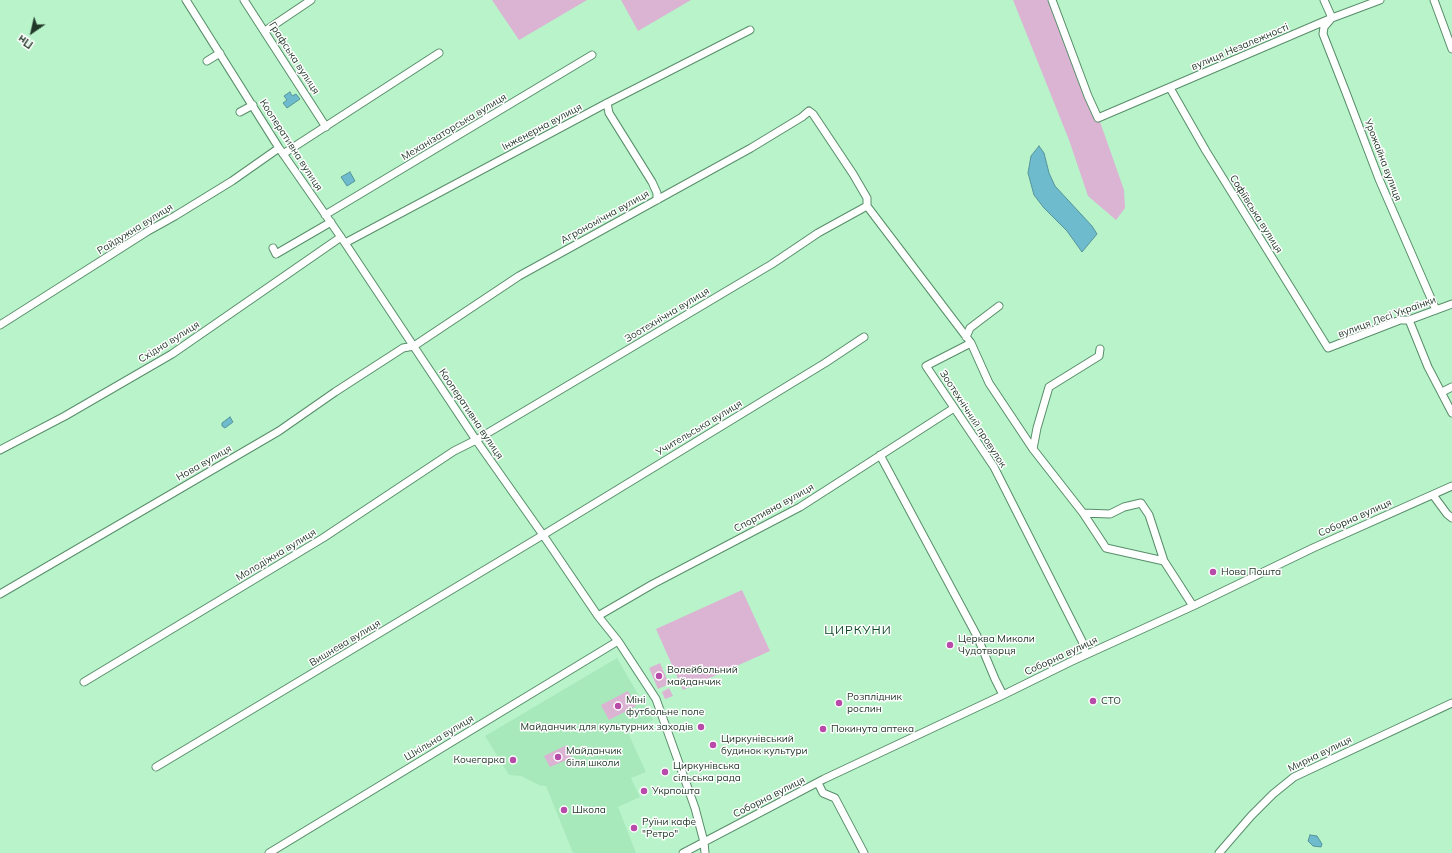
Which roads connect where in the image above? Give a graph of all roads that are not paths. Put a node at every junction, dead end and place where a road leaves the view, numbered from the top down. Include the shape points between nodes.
1 (186, 0) edge
2 (244, 0) edge
3 (311, 0) edge
4 (1052, 0) edge
5 (1324, 0) edge
6 (1380, 0) edge
7 (1434, 0) edge
8 (1332, 18) junction
9 (750, 30) dead end
10 (265, 32) junction
11 (1452, 49) edge
12 (220, 53) junction
13 (439, 53) dead end
14 (592, 55) dead end
15 (206, 61) dead end
16 (1170, 88) junction
17 (607, 103) junction
18 (253, 105) junction
19 (240, 112) dead end
20 (326, 127) junction
21 (281, 151) junction
22 (657, 200) junction
23 (868, 206) junction
24 (326, 215) junction
25 (331, 222) junction
26 (343, 240) junction
27 (273, 248) dead end
28 (1452, 304) edge
29 (999, 306) dead end
30 (1436, 310) junction
31 (1409, 320) junction
32 (0, 325) edge
33 (864, 337) dead end
34 (969, 340) junction
35 (414, 346) junction
36 (1328, 348) joint
37 (1100, 349) dead end
38 (1452, 387) edge
39 (1442, 392) junction
40 (954, 408) junction
41 (1452, 413) edge
42 (476, 440) junction
43 (1033, 449) junction
44 (0, 450) edge
45 (880, 455) junction
46 (1452, 486) edge
47 (1433, 495) junction
48 (1083, 513) junction
49 (1452, 518) edge
50 (543, 535) junction
51 (1164, 561) junction
52 (0, 594) edge
53 (1193, 606) junction
54 (598, 616) junction
55 (618, 641) junction
56 (1086, 654) junction
57 (84, 682) dead end
58 (1003, 695) junction
59 (1452, 703) edge
60 (156, 767) dead end
61 (818, 782) junction
62 (704, 842) junction
63 (269, 853) edge
64 (683, 853) edge
65 (705, 853) edge
66 (864, 853) edge
67 (1219, 853) edge

1 - 12 street, Кооперативна вулиця
2 - 10 street, Графська вулиця
3 - 10 street
4 - 16 street, вулиця Незалежності via 1098,118
5 - 8 street
6 - 8 street, вулиця Незалежності
7 - 11 street
8 - 16 street, вулиця Незалежності
8 - 30 street, Урожайна вулиця via 1324,27 1323,34 1379,179
9 - 17 street, Інженерна вулиця
10 - 20 street, Графська вулиця
12 - 15 street
12 - 18 street, Кооперативна вулиця
13 - 20 street
14 - 24 street, Механізаторська вулиця
16 - 36 street, Софіївська вулиця
17 - 22 street via 609,113 652,182
17 - 26 street, Інженерна вулиця
18 - 19 street
18 - 21 street, Кооперативна вулиця
20 - 21 street
21 - 24 street, Кооперативна вулиця
21 - 32 street, Райдужна вулиця via 148,231
22 - 23 street, Агрономічна вулиця via 751,148 809,111 814,114 853,174 867,198
22 - 35 street, Агрономічна вулиця via 519,276
23 - 34 street
23 - 42 street, Зоотехнічна вулиця via 818,233 772,264
24 - 25 street, Кооперативна вулиця
25 - 26 street, Кооперативна вулиця
25 - 27 street via 276,254
26 - 35 street, Кооперативна вулиця
26 - 44 street, Східна вулиця via 172,354
28 - 30 street, вулиця Лесі Українки
29 - 34 street via 970,328
30 - 31 street, вулиця Лесі Українки
31 - 36 street, вулиця Лесі Українки via 1400,320
31 - 39 street via 1428,367
33 - 50 street, Учительська вулиця
34 - 40 street, Зоотехнічний провулок via 926,366
34 - 43 street via 989,383
35 - 42 street, Кооперативна вулиця
35 - 52 street, Нова вулиця via 403,348 279,430
37 - 43 street via 1099,356 1049,387
38 - 39 street
39 - 41 street
40 - 45 street, Спортивна вулиця
40 - 56 street, Зоотехнічний провулок via 994,466 1082,641
42 - 50 street, Кооперативна вулиця
42 - 57 street, Молодіжна вулиця via 454,451 323,538
43 - 48 street
45 - 54 street, Спортивна вулиця via 800,507 653,584
45 - 58 street via 977,636
46 - 47 street, Соборна вулиця
47 - 49 street
47 - 53 street, Соборна вулиця via 1313,548
48 - 51 street via 1106,548
48 - 51 street via 1110,514 1141,503 1149,515
50 - 54 street, Кооперативна вулиця
50 - 60 street, Вишнева вулиця
51 - 53 street
53 - 56 street, Соборна вулиця
54 - 55 street, Кооперативна вулиця
55 - 62 street, Кооперативна вулиця via 656,699 693,801
55 - 63 street, Шкільна вулиця
56 - 58 street, Соборна вулиця
58 - 61 street, Соборна вулиця
59 - 67 street, Мирна вулиця via 1294,777 1251,816
61 - 62 street, Соборна вулиця
61 - 66 street via 822,793 835,798
62 - 64 street, Соборна вулиця
62 - 65 street, Кооперативна вулиця

